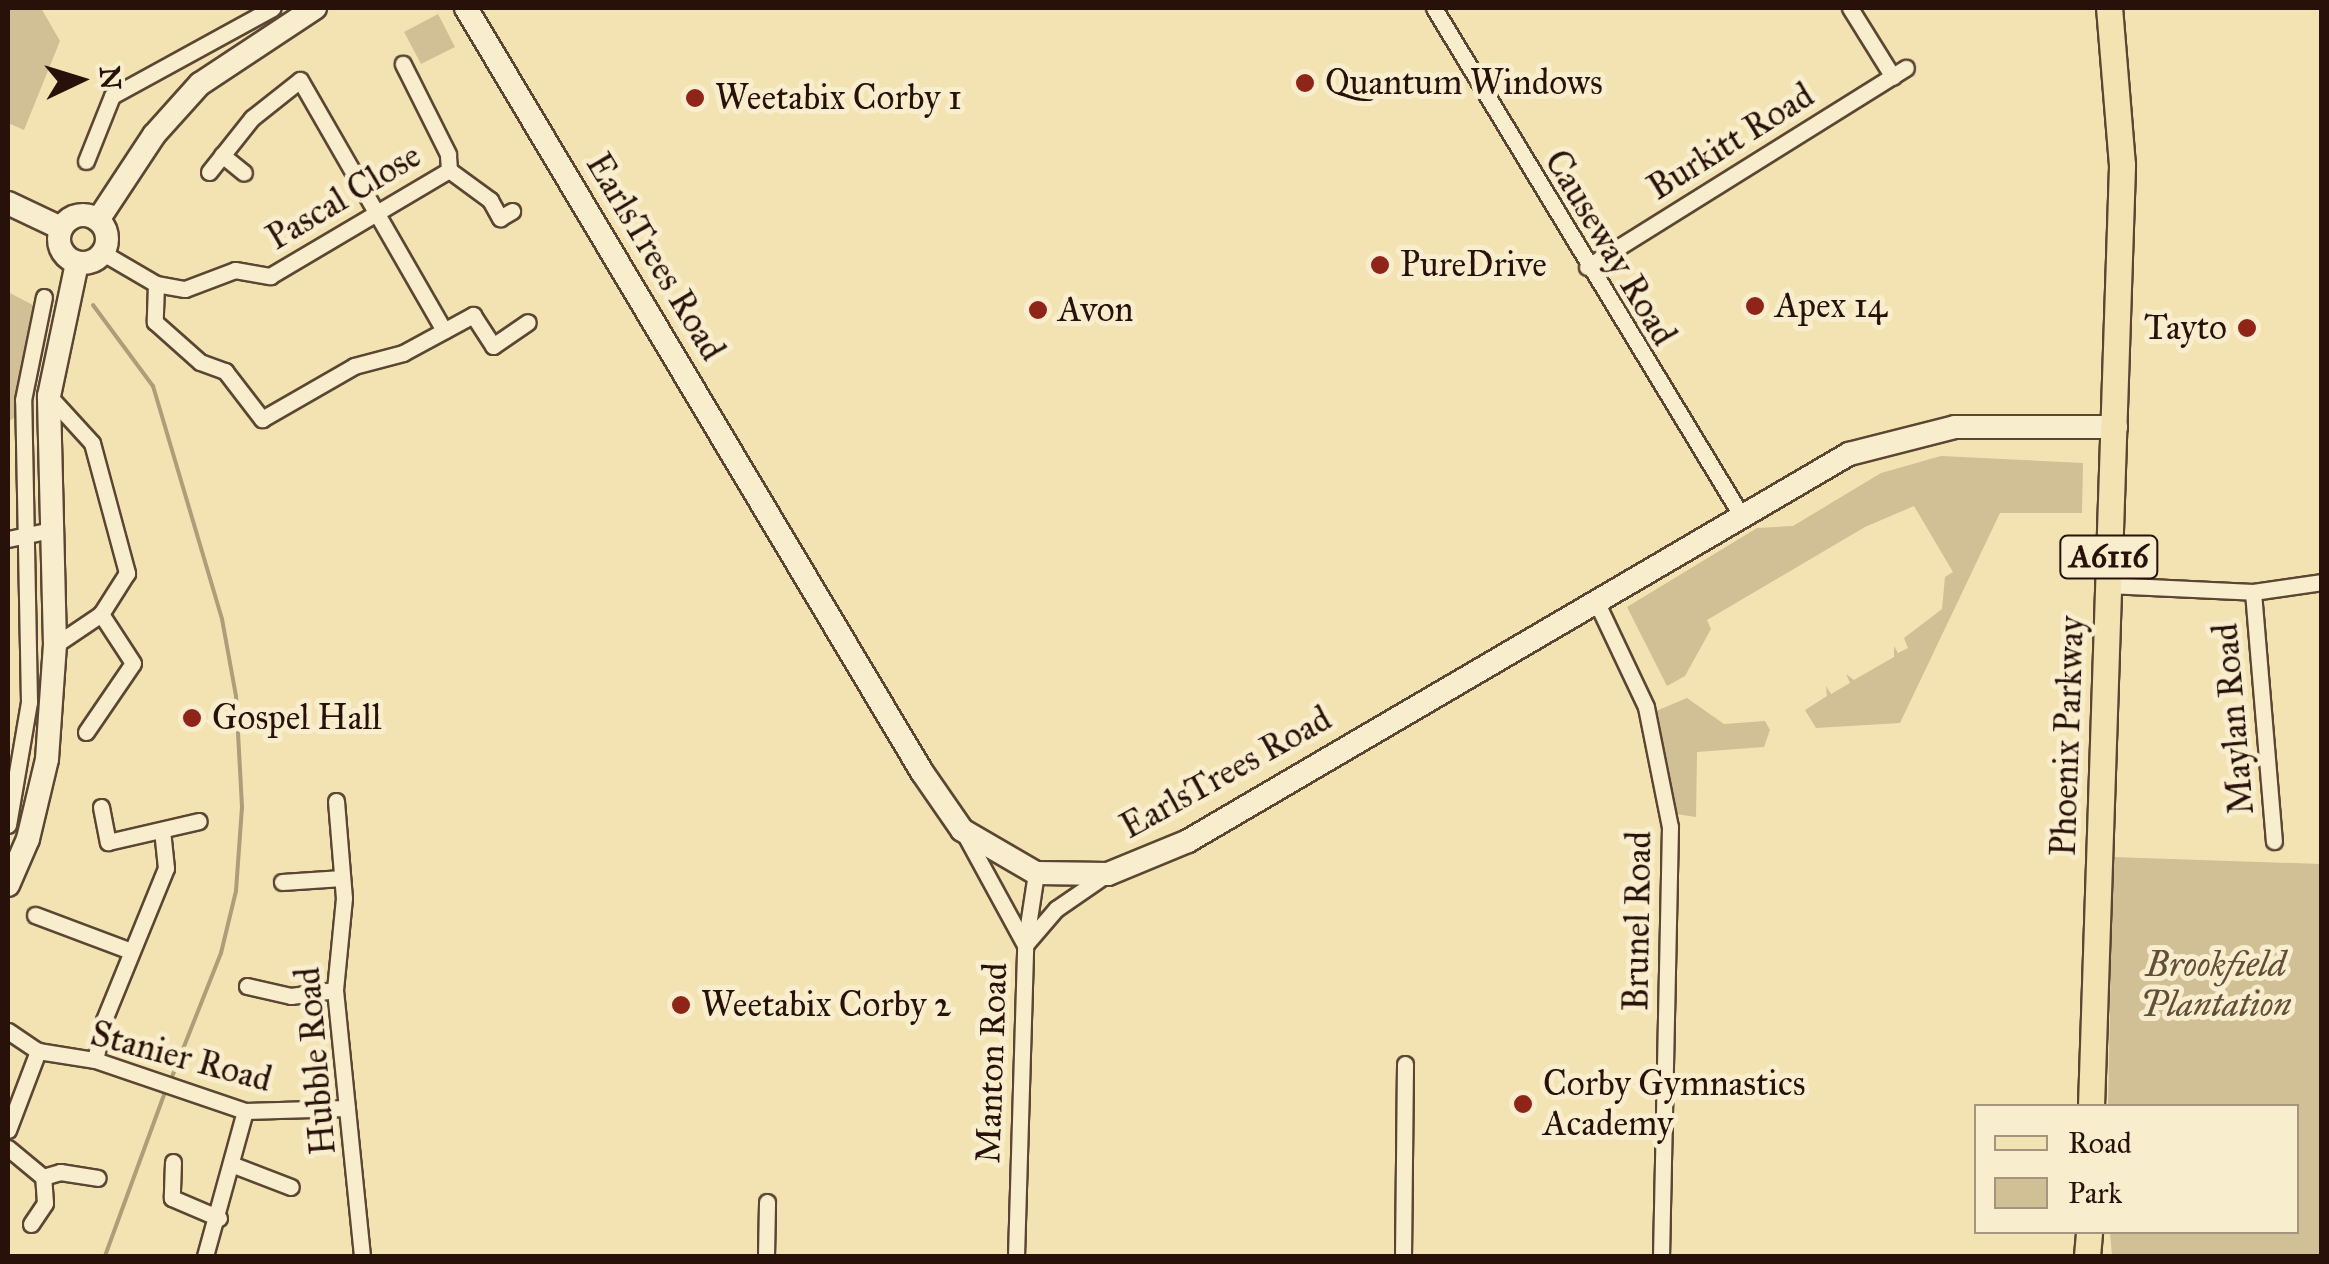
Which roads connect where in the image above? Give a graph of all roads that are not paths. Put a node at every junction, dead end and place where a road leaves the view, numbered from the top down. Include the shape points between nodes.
1 (274, 8) edge
2 (315, 8) edge
3 (466, 8) edge
4 (1434, 8) edge
5 (1850, 8) edge
6 (2109, 8) edge
7 (403, 64) dead end
8 (317, 70) dead end
9 (300, 80) junction
10 (222, 155) junction
11 (86, 161) dead end
12 (449, 170) junction
13 (209, 172) dead end
14 (244, 173) dead end
15 (8, 203) edge
16 (376, 214) junction
17 (500, 218) dead end
18 (98, 220) junction
19 (61, 228) junction
20 (103, 253) junction
21 (77, 263) junction
22 (1587, 267) junction
23 (156, 284) junction
24 (44, 297) dead end
25 (528, 322) dead end
26 (444, 330) junction
27 (49, 396) junction
28 (2116, 427) junction
29 (1741, 515) junction
30 (51, 530) junction
31 (25, 531) junction
32 (8, 540) edge
33 (2322, 582) edge
34 (2107, 585) junction
35 (2253, 592) junction
36 (1596, 601) junction
37 (101, 614) junction
38 (55, 646) junction
39 (86, 732) dead end
40 (336, 801) dead end
41 (101, 806) dead end
42 (199, 821) dead end
43 (8, 826) edge
44 (962, 830) junction
45 (162, 832) junction
46 (2274, 841) dead end
47 (13, 857) edge
48 (1036, 873) junction
49 (1108, 874) junction
50 (342, 878) junction
51 (282, 882) dead end
52 (8, 885) edge
53 (35, 915) dead end
54 (1025, 946) junction
55 (131, 951) junction
56 (247, 986) dead end
57 (335, 990) junction
58 (8, 1030) edge
59 (38, 1052) junction
60 (95, 1060) junction
61 (1406, 1064) dead end
62 (2092, 1104) edge
63 (347, 1108) junction
64 (246, 1111) junction
65 (8, 1130) edge
66 (8, 1148) edge
67 (173, 1162) dead end
68 (231, 1164) junction
69 (44, 1177) junction
70 (98, 1178) dead end
71 (292, 1187) dead end
72 (766, 1202) dead end
73 (218, 1218) junction
74 (32, 1224) dead end
75 (366, 1254) edge
76 (206, 1256) edge
77 (766, 1256) edge
78 (1016, 1256) edge
79 (1403, 1256) edge
80 (1661, 1256) edge

1 - 11 street via 112,96
2 - 18 street via 200,84 154,136
3 - 44 street, EarlsTrees Road
4 - 22 street, Causeway Road
5 - 22 street, Burkitt Road via 1899,73
6 - 28 main road, Phoenix Parkway / A6116 via 2122,165
7 - 12 street, Pascal Close via 448,154
8 - 9 street
9 - 10 street via 252,118
9 - 16 street
10 - 13 street
10 - 14 street
12 - 16 street, Pascal Close
12 - 17 street, Pascal Close via 490,200
15 - 19 street
16 - 23 street, Pascal Close via 270,276 235,270 186,289
16 - 26 street
18 - 19 street via 81,215
18 - 20 street via 107,235
19 - 21 street via 59,246
20 - 21 street
20 - 23 street
21 - 27 street
22 - 29 street, Causeway Road
23 - 26 street via 155,322 200,362 225,371 262,419 354,366 403,353
24 - 31 street via 23,400
25 - 26 street via 493,346 472,315
27 - 30 street
27 - 37 street via 92,443 127,573
28 - 29 street, EarlsTrees Road via 1955,427 1849,454
28 - 34 main road, Phoenix Parkway / A6116
29 - 36 street, EarlsTrees Road
30 - 31 street
30 - 38 street
31 - 32 street
31 - 43 street via 29,702
33 - 35 street
34 - 35 street
34 - 62 main road, Phoenix Parkway / A6116
35 - 46 street, Maylan Road
36 - 49 street, EarlsTrees Road via 1188,841
36 - 80 street, Brunel Road via 1646,707 1670,827
37 - 38 street
37 - 39 street via 133,663
38 - 47 street via 47,759
40 - 50 street, Hubble Road
41 - 45 street via 108,842
42 - 45 street
44 - 48 street, EarlsTrees Road
44 - 54 street
45 - 55 street via 166,868
47 - 52 street
48 - 49 street, EarlsTrees Road
48 - 54 street, Manton Road
49 - 54 street via 1056,909
50 - 51 street
50 - 57 street, Hubble Road
53 - 55 street
54 - 78 street, Manton Road
55 - 60 street
56 - 57 street via 291,996
57 - 63 street, Hubble Road
58 - 59 street, Stanier Road
59 - 60 street, Stanier Road
59 - 65 street via 26,1098
60 - 64 street, Stanier Road
61 - 79 street
63 - 64 street, Stanier Road
63 - 75 street, Hubble Road
64 - 68 street
66 - 69 street
67 - 73 street via 172,1198
68 - 71 street
68 - 73 street
69 - 70 street via 60,1172
69 - 74 street via 44,1204
72 - 77 street
73 - 76 street

